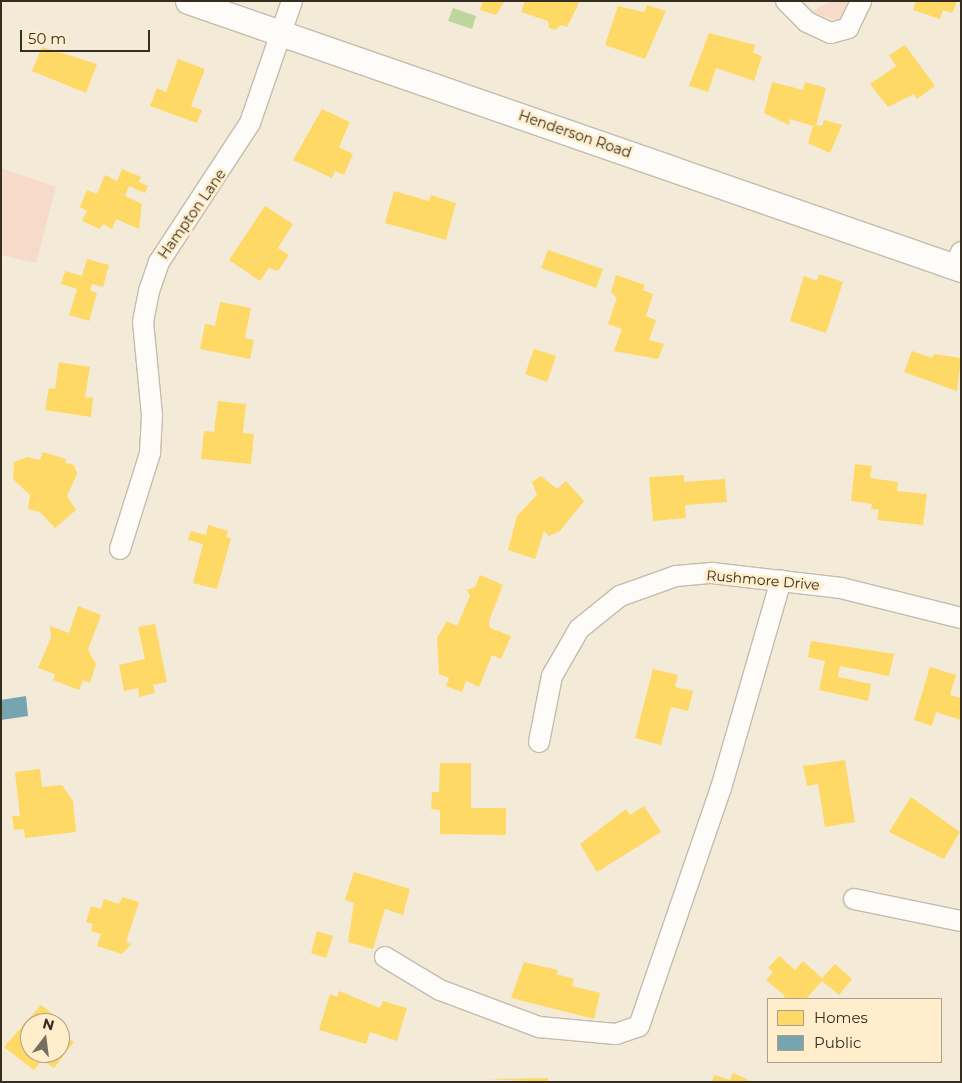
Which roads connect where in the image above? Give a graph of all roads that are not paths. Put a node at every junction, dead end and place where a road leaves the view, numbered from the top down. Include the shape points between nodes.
1 (188, 1) edge
2 (292, 1) edge
3 (786, 1) edge
4 (861, 1) edge
5 (282, 33) junction
6 (959, 263) edge
7 (120, 549) dead end
8 (781, 580) junction
9 (961, 618) edge
10 (539, 742) dead end
11 (854, 899) dead end
12 (961, 921) edge
13 (385, 957) dead end

1 - 5 main road, Henderson Road
2 - 5 street, Hampton Lane
3 - 4 street via 807,22 831,33 848,28
5 - 6 main road, Henderson Road
5 - 7 street, Hampton Lane via 250,123 158,262 143,322 152,414 150,453
8 - 9 street, Rushmore Drive via 841,588
8 - 10 street, Rushmore Drive via 712,573 676,576 620,596 598,610 559,658 544,698
8 - 13 street via 721,788 640,1026 616,1034 539,1027 440,990
11 - 12 street

